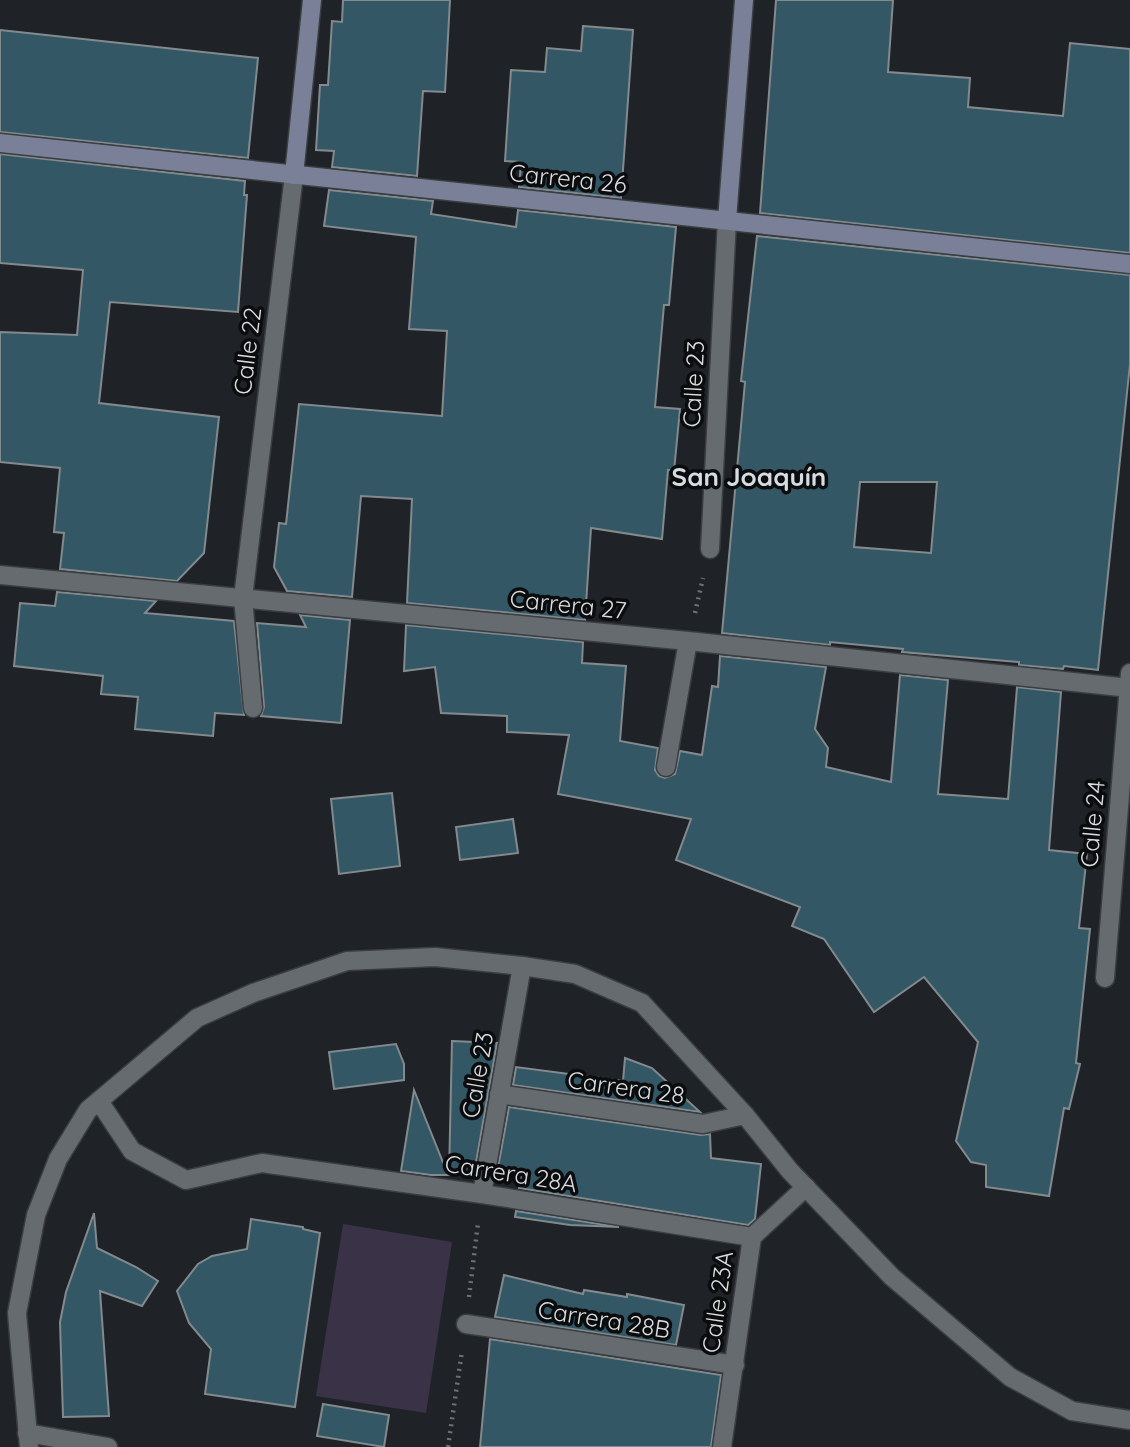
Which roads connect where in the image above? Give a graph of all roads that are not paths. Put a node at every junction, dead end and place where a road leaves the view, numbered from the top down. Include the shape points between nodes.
1 (312, 0) edge
2 (744, 0) edge
3 (0, 143) edge
4 (294, 175) junction
5 (727, 220) junction
6 (1130, 264) edge
7 (710, 549) road end
8 (0, 575) edge
9 (243, 598) junction
10 (688, 641) junction
11 (1130, 683) edge
12 (253, 708) dead end
13 (666, 767) dead end
14 (522, 965) junction
15 (1105, 978) dead end
16 (499, 1094) junction
17 (99, 1101) junction
18 (745, 1115) junction
19 (806, 1187) junction
20 (482, 1194) junction
21 (752, 1237) junction
22 (466, 1324) dead end
23 (735, 1365) junction
24 (1130, 1420) edge
25 (28, 1440) edge
26 (108, 1447) edge
27 (722, 1447) edge

1 - 4 street, Calle 22
2 - 5 street, Calle 23
3 - 4 street, Carrera 26
4 - 5 street, Carrera 26
4 - 9 street, Calle 22
5 - 6 street, Carrera 26
5 - 7 street, Calle 23
8 - 9 street, Carrera 27
9 - 10 street, Carrera 27
9 - 12 street, Calle 22
10 - 11 street, Carrera 27
10 - 13 street
11 - 15 street, Calle 24
14 - 16 street, Calle 23
14 - 17 street via 435,957 347,961 197,1018
14 - 18 street via 575,974 642,1003
16 - 18 street, Carrera 28 via 704,1124
16 - 20 street, Calle 23
17 - 20 street, Carrera 28A via 132,1151 186,1180 262,1163
17 - 25 street via 88,1110 58,1159 36,1216 17,1313
18 - 19 street
19 - 21 street, Calle 23A
19 - 24 street via 892,1277 1010,1377 1072,1411
20 - 21 street, Carrera 28A
21 - 23 street, Calle 23A
22 - 23 street, Carrera 28B
23 - 27 street, Calle 23A
25 - 26 street

